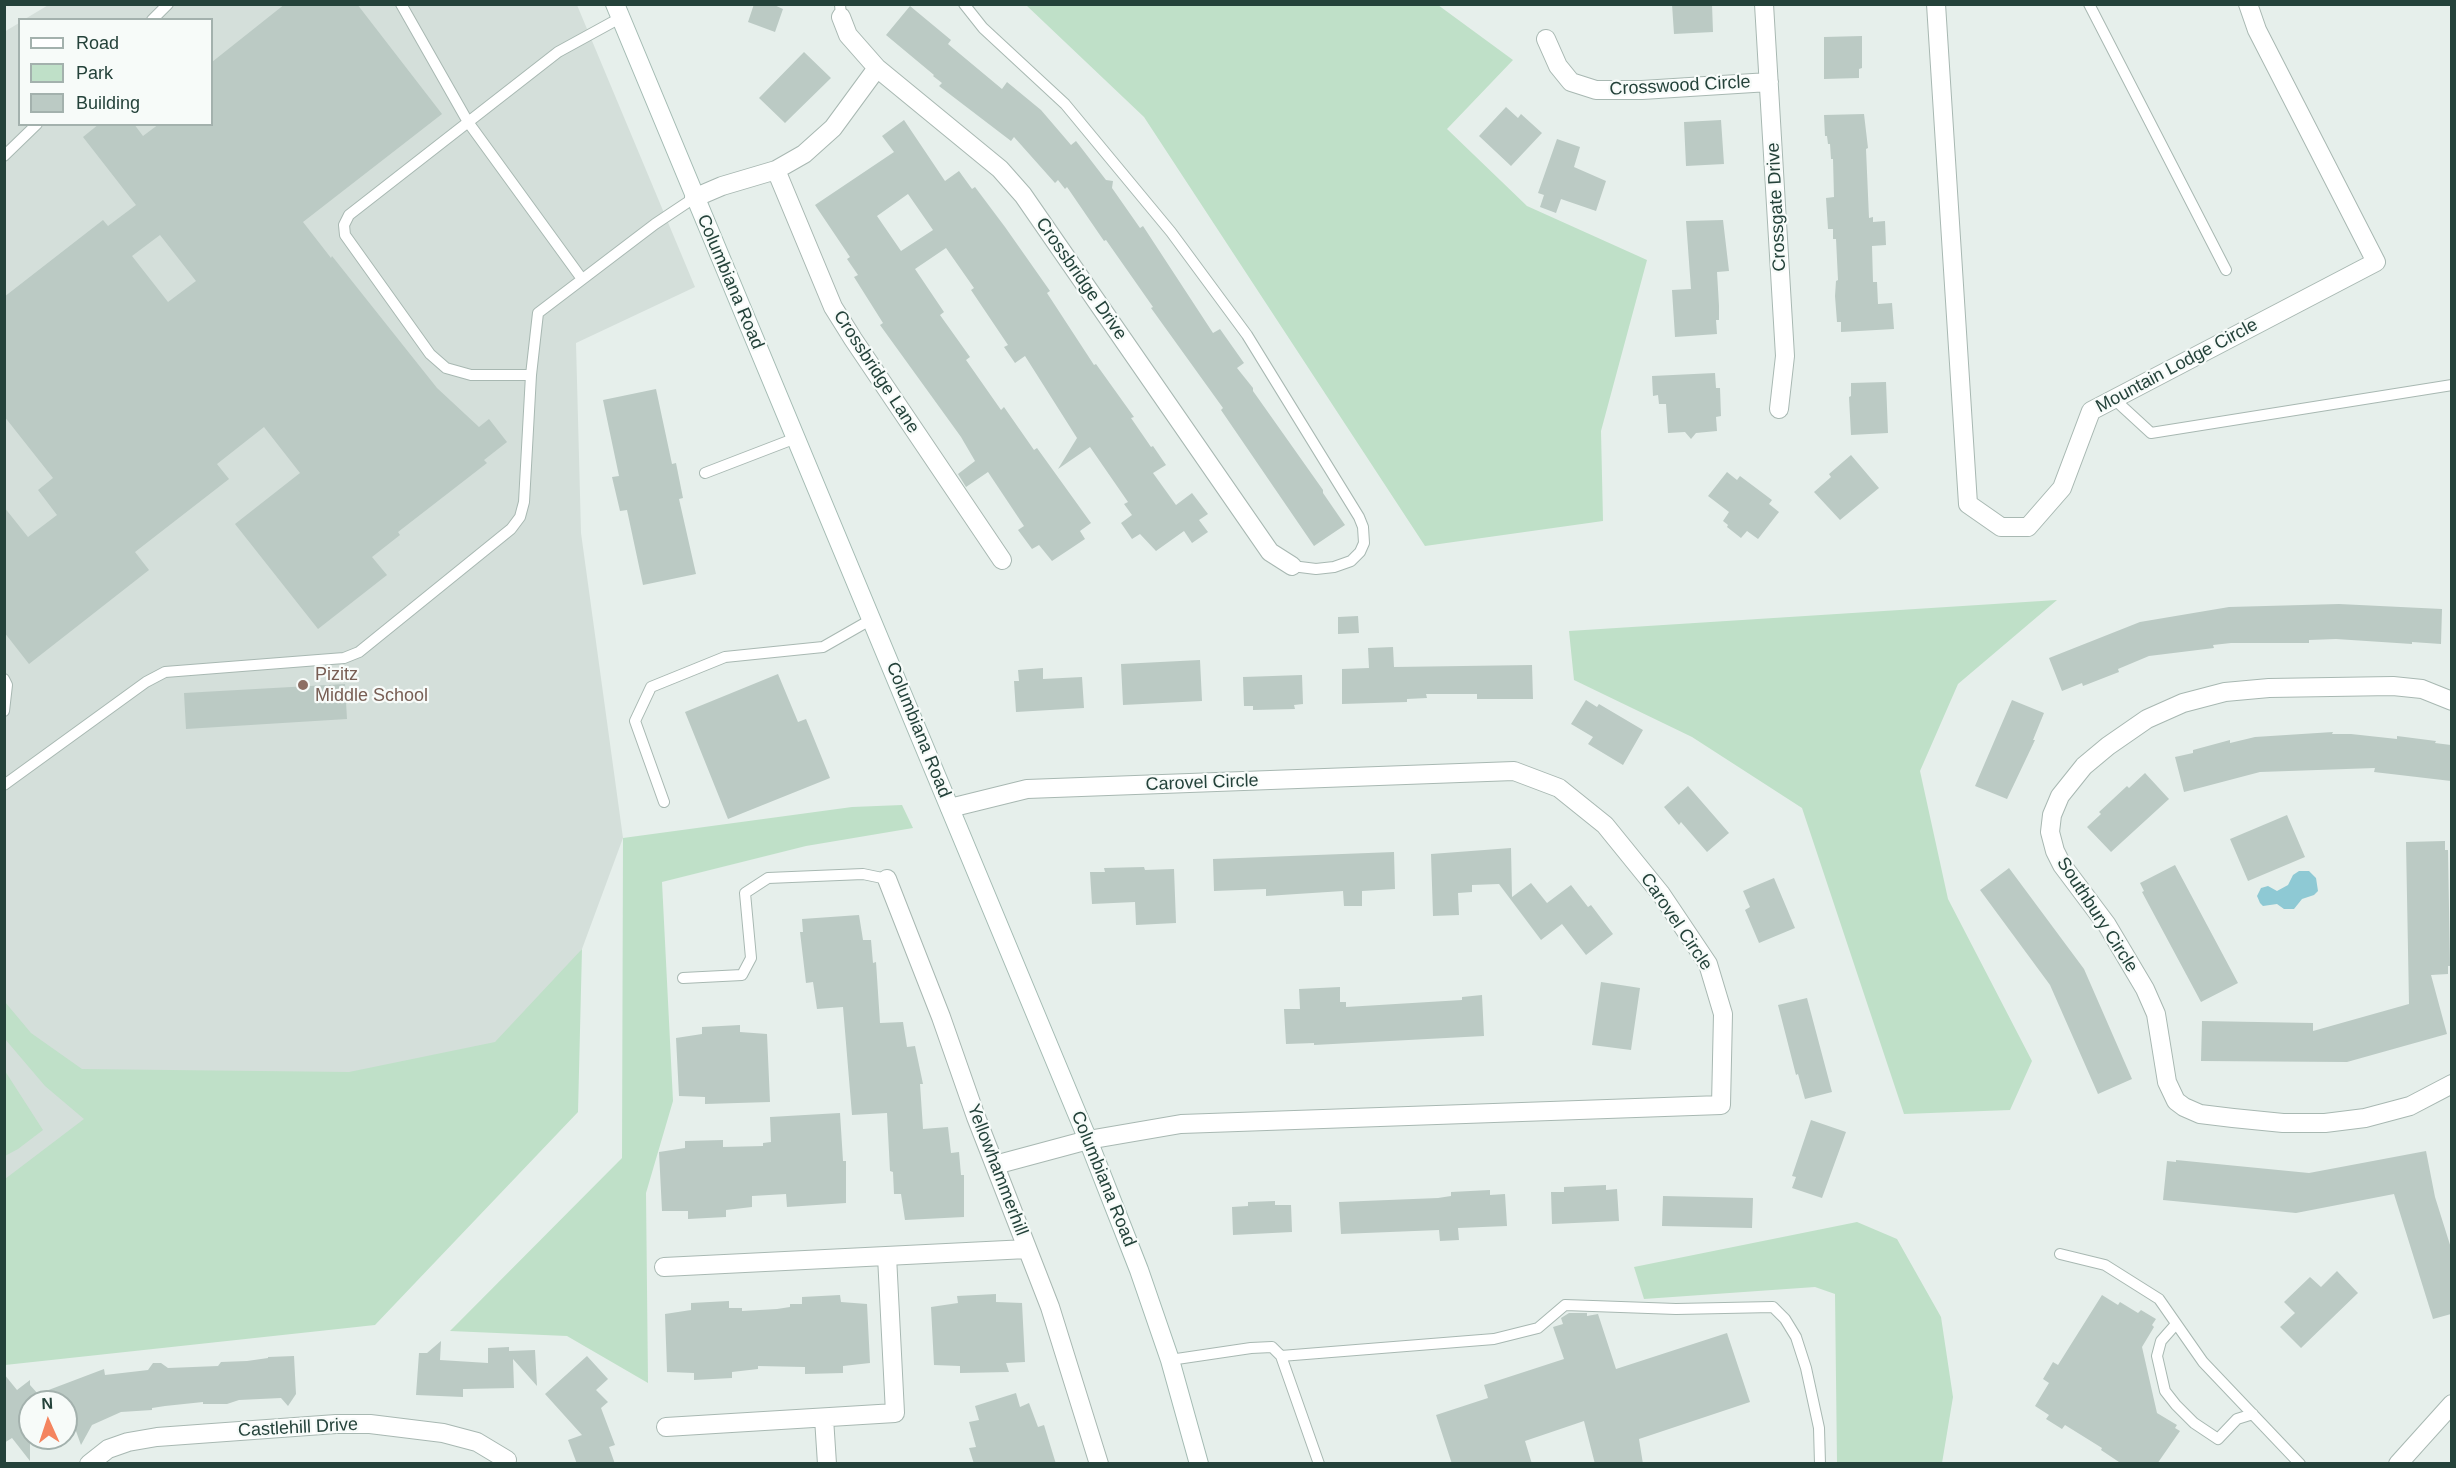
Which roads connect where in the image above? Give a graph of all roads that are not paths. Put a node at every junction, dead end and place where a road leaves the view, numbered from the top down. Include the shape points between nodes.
1 (168, 4) edge
2 (401, 4) edge
3 (964, 4) edge
4 (1764, 4) edge
5 (1936, 4) edge
6 (2089, 4) edge
7 (2248, 4) edge
8 (618, 11) edge
9 (840, 11) edge
10 (154, 18) edge
11 (1546, 39) dead end
12 (877, 68) junction
13 (1769, 82) junction
14 (468, 122) junction
15 (35, 126) edge
16 (4, 156) edge
17 (776, 170) junction
18 (694, 198) junction
19 (2226, 270) dead end
20 (582, 279) junction
21 (531, 375) junction
22 (2451, 385) edge
23 (2114, 399) junction
24 (1779, 409) dead end
25 (796, 438) junction
26 (705, 473) dead end
27 (1002, 560) dead end
28 (1292, 566) joint
29 (872, 620) junction
30 (4, 679) edge
31 (2451, 701) edge
32 (4, 711) edge
33 (4, 785) edge
34 (664, 802) dead end
35 (950, 808) junction
36 (887, 879) joint
37 (683, 978) dead end
38 (2451, 1086) edge
39 (1088, 1140) junction
40 (995, 1165) junction
41 (1027, 1249) junction
42 (2060, 1254) dead end
43 (887, 1256) junction
44 (664, 1267) dead end
45 (2176, 1324) junction
46 (1281, 1356) junction
47 (1170, 1360) junction
48 (2451, 1404) edge
49 (2253, 1414) junction
50 (824, 1418) junction
51 (666, 1427) dead end
52 (507, 1460) dead end
53 (2400, 1463) edge
54 (89, 1464) edge
55 (827, 1464) edge
56 (1099, 1464) edge
57 (1199, 1464) edge
58 (1319, 1464) edge
59 (1820, 1464) edge
60 (2300, 1464) edge

1 - 10 lane
2 - 14 lane
3 - 28 lane via 983,28 1065,104 1171,232 1247,335 1359,517 1364,543 1351,561 1317,569
4 - 13 street, Crossgate Drive
5 - 23 street, Mountain Lodge Circle via 1968,504 2001,527 2028,527 2062,488 2091,411
6 - 19 lane
7 - 23 street, Mountain Lodge Circle via 2257,30 2376,262
8 - 14 lane
8 - 18 street, Columbiana Road
9 - 12 street, Crossbridge Drive via 848,35
11 - 13 street, Crosswood Circle via 1558,66 1571,82 1596,90
12 - 17 street via 833,128 804,154
12 - 28 street, Crossbridge Drive via 1000,169 1023,195 1270,552
13 - 24 street, Crossgate Drive via 1785,356
14 - 20 lane
14 - 21 lane via 350,214 344,225 345,235 430,354 446,368 471,375
15 - 16 lane
17 - 18 street
17 - 27 street, Crossbridge Lane via 833,307
18 - 20 lane
18 - 25 street, Columbiana Road
20 - 21 lane via 538,313
21 - 33 lane via 520,517 512,529 359,652 344,658 165,672
22 - 23 lane via 2151,433
25 - 26 lane
25 - 29 street, Columbiana Road
29 - 34 lane via 823,647 725,657 651,687 635,721
29 - 35 street, Columbiana Road
30 - 32 lane via 8,685
31 - 38 street, Southbury Circle via 2422,689 2393,686 2269,687 2225,692 2183,703 2146,720 2084,766 2060,796 2050,832 2062,865 2107,925 2145,988 2156,1014 2167,1082 2176,1101 2184,1107 2200,1114 2233,1118 2325,1123 2410,1106
35 - 39 street, Columbiana Road
35 - 39 street, Carovel Circle via 1027,789 1514,771 1559,788 1605,825 1661,894 1708,964 1723,1014 1721,1105 1181,1124
36 - 37 lane via 863,873 768,879 745,893 751,958 742,975
36 - 40 street, Yellowhammerhill
39 - 40 street
39 - 47 street, Columbiana Road
40 - 41 street, Yellowhammerhill
41 - 43 street
41 - 56 street, Yellowhammerhill via 1050,1307
42 - 45 lane via 2105,1265 2159,1299
43 - 44 street
43 - 50 street via 895,1413
45 - 49 lane via 2203,1362
45 - 49 lane via 2160,1341 2157,1356 2165,1390 2175,1405 2218,1439 2237,1419
46 - 47 lane via 1272,1347 1251,1347
46 - 58 lane
46 - 59 lane via 1494,1339 1538,1328 1565,1305 1773,1307 1796,1337 1806,1368 1820,1428
47 - 57 street, Columbiana Road
48 - 53 street
49 - 60 lane
50 - 51 street
50 - 55 street
52 - 54 street, Castlehill Drive via 477,1442 443,1433 336,1424 158,1437 108,1449

